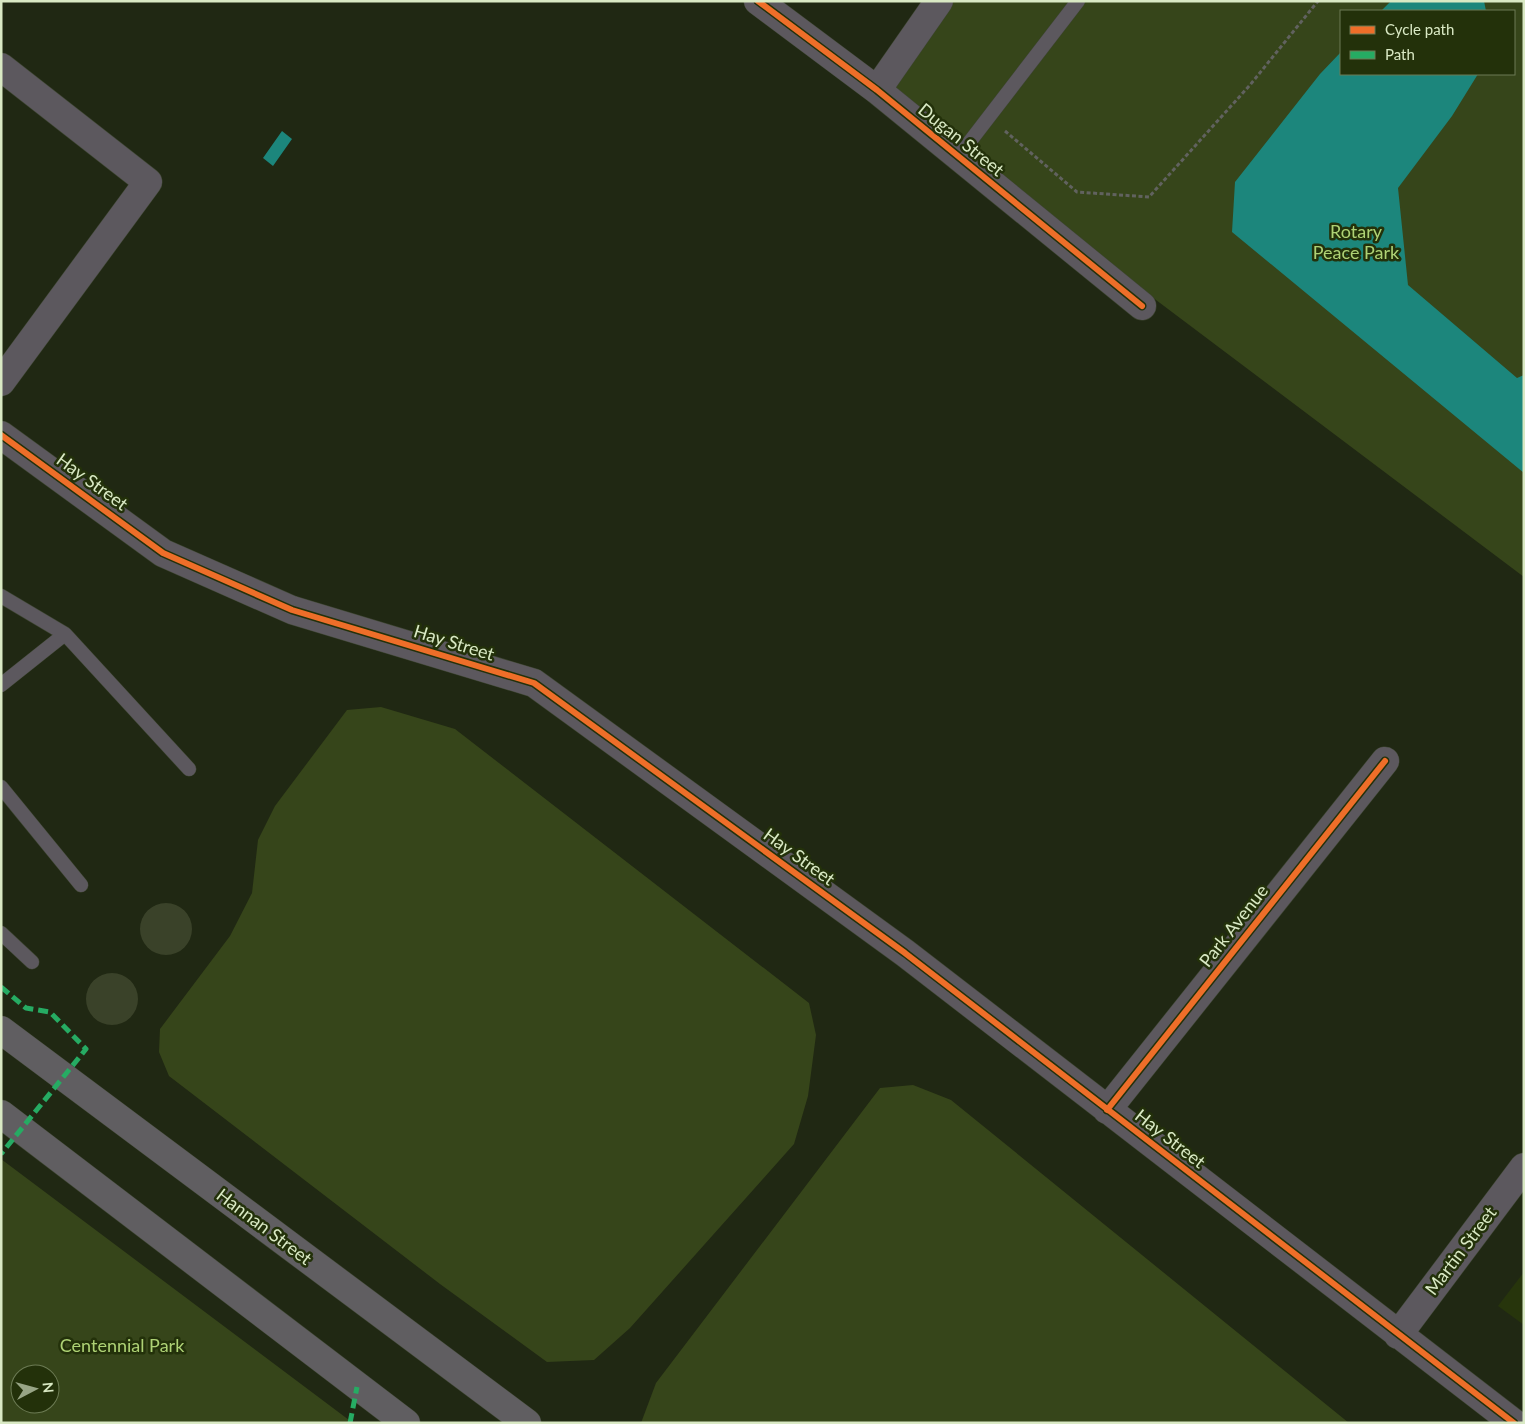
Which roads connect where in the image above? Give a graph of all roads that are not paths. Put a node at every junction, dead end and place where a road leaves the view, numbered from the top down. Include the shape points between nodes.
1 (758, 1) edge
2 (939, 1) edge
3 (1078, 1) edge
4 (1, 67) edge
5 (877, 90) junction
6 (958, 157) junction
7 (1142, 306) dead end
8 (1, 382) edge
9 (1, 435) edge
10 (1, 596) edge
11 (65, 634) junction
12 (1, 685) edge
13 (1385, 761) dead end
14 (189, 769) dead end
15 (1, 787) edge
16 (81, 885) dead end
17 (1, 933) edge
18 (32, 962) dead end
19 (1, 1030) edge
20 (1107, 1110) junction
21 (1, 1114) edge
22 (1524, 1167) edge
23 (1398, 1335) junction
24 (406, 1423) edge
25 (527, 1423) edge
26 (1514, 1423) edge

1 - 5 street, Dugan Street
2 - 5 street
3 - 6 lane
4 - 8 street via 148,182
5 - 6 street, Dugan Street
6 - 7 street, Dugan Street
9 - 20 street, Hay Street via 163,553 292,610 534,683 905,954
10 - 11 lane
11 - 12 lane
11 - 14 lane
13 - 20 street, Park Avenue
15 - 16 lane
17 - 18 lane
19 - 25 highway, Hannan Street
20 - 23 street, Hay Street
21 - 24 highway
22 - 23 street, Martin Street
23 - 26 street, Hay Street

